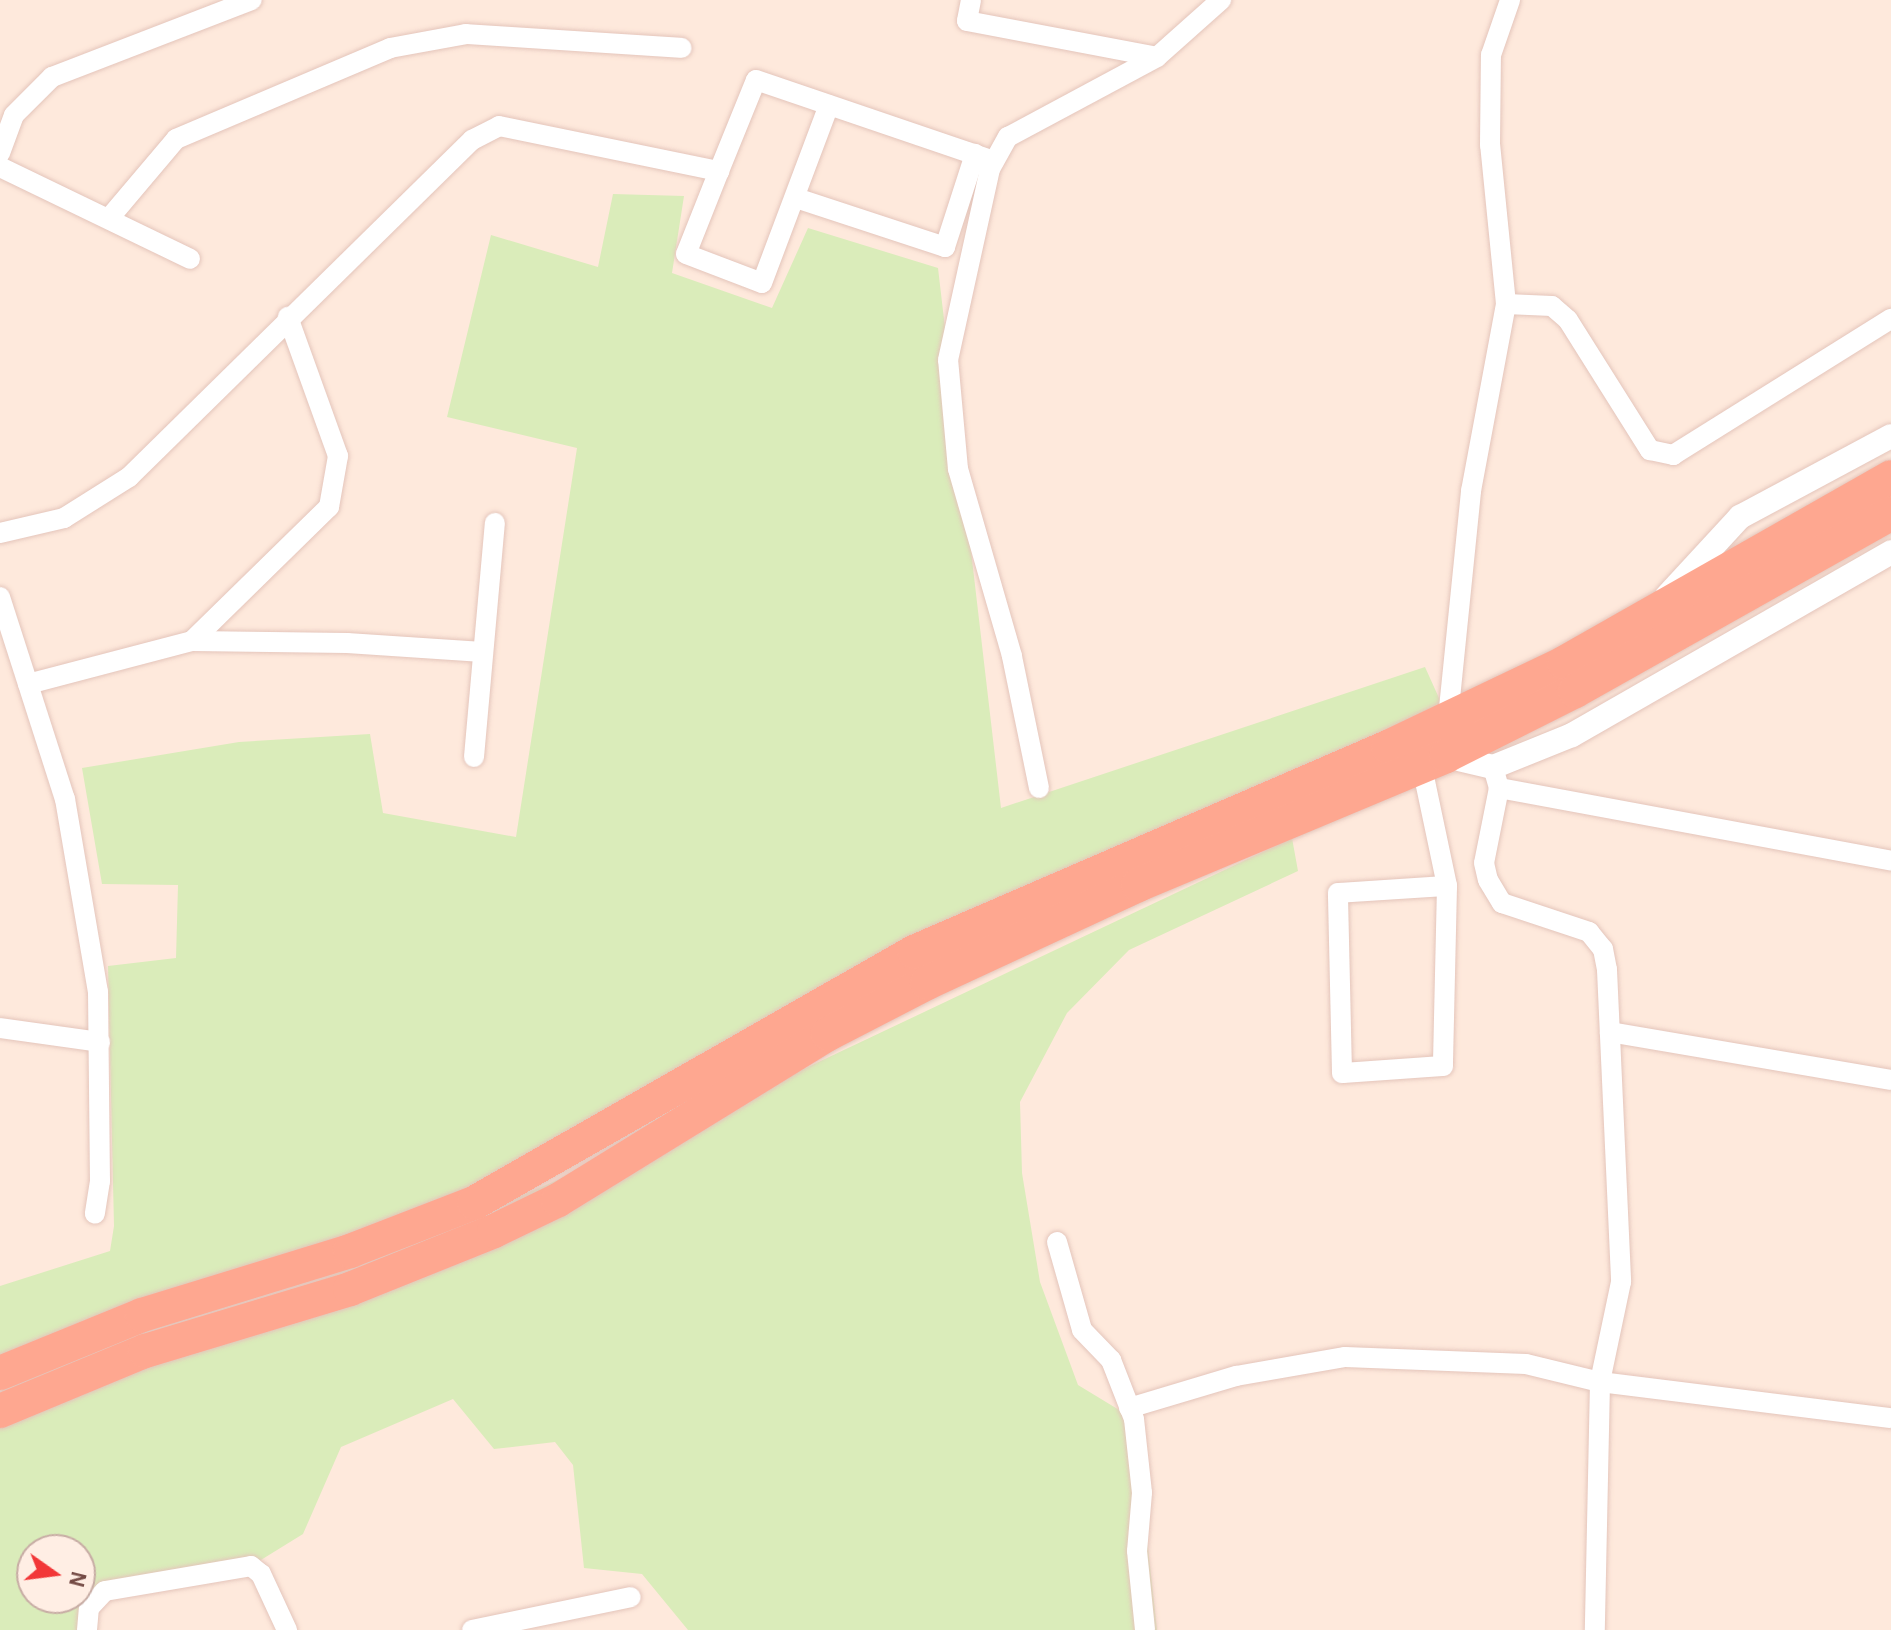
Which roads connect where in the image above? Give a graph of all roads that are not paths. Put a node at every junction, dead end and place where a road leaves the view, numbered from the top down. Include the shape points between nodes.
1 (252, 0) edge
2 (971, 0) edge
3 (1221, 0) edge
4 (1510, 0) edge
5 (682, 48) dead end
6 (1157, 57) junction
7 (829, 105) junction
8 (0, 153) edge
9 (985, 158) junction
10 (0, 167) edge
11 (719, 171) junction
12 (796, 198) junction
13 (111, 216) junction
14 (190, 259) dead end
15 (1506, 304) junction
16 (288, 317) junction
17 (1891, 319) edge
18 (1891, 436) edge
19 (1891, 477) edge
20 (1891, 514) edge
21 (495, 523) dead end
22 (0, 533) edge
23 (1891, 552) edge
24 (0, 597) edge
25 (1652, 613) junction
26 (192, 641) junction
27 (483, 652) junction
28 (28, 684) junction
29 (1448, 718) junction
30 (474, 757) dead end
31 (1434, 761) junction
32 (1496, 777) junction
33 (1039, 788) dead end
34 (1891, 861) edge
35 (1447, 886) junction
36 (0, 1028) edge
37 (1610, 1032) junction
38 (100, 1042) junction
39 (1891, 1080) edge
40 (95, 1214) dead end
41 (1057, 1242) dead end
42 (0, 1373) edge
43 (1600, 1382) junction
44 (1129, 1408) junction
45 (0, 1411) edge
46 (1891, 1418) edge
47 (631, 1597) dead end
48 (87, 1630) edge
49 (287, 1630) edge
50 (472, 1630) edge
51 (1145, 1630) edge
52 (1595, 1630) edge

1 - 8 street via 52,77 14,115
2 - 6 street via 967,21
3 - 6 street
4 - 15 street via 1491,55 1490,145
5 - 13 street via 466,34 390,48 176,139
6 - 9 street via 1008,137
7 - 9 street
7 - 11 street via 756,80
7 - 12 street
9 - 12 street via 945,247
9 - 33 street via 948,360 958,469 1012,656
10 - 13 street
11 - 12 street via 686,254 762,283
11 - 16 street via 499,126 472,140
13 - 14 street
15 - 17 street via 1552,306 1568,320 1650,450 1673,455
15 - 29 street via 1471,491
16 - 22 street via 129,477 64,518
16 - 26 street via 338,456 329,507
18 - 25 street via 1740,517
19 - 25 highway
20 - 31 highway via 1575,691
21 - 27 street
23 - 32 street
24 - 28 street
25 - 29 highway via 1564,663
26 - 27 street
26 - 28 street
27 - 30 street
28 - 38 street via 65,799 98,992
29 - 42 highway via 914,952 474,1203 350,1251 142,1315
31 - 32 street
31 - 35 street
31 - 45 highway via 1138,885 927,983 828,1034 558,1200 494,1231 350,1289 145,1351
32 - 34 street
32 - 37 street via 1484,863 1488,880 1502,903 1589,932 1603,949
35 - 35 street via 1443,1066 1342,1073 1338,893
36 - 38 street
37 - 39 street
37 - 43 street via 1621,1282
38 - 40 street via 100,1181
41 - 44 street via 1082,1330 1111,1360
43 - 44 street via 1526,1364 1345,1357 1236,1376
43 - 46 street
43 - 52 street
44 - 51 street via 1142,1493 1137,1551
47 - 50 street
48 - 49 street via 89,1608 105,1591 251,1566 261,1574

